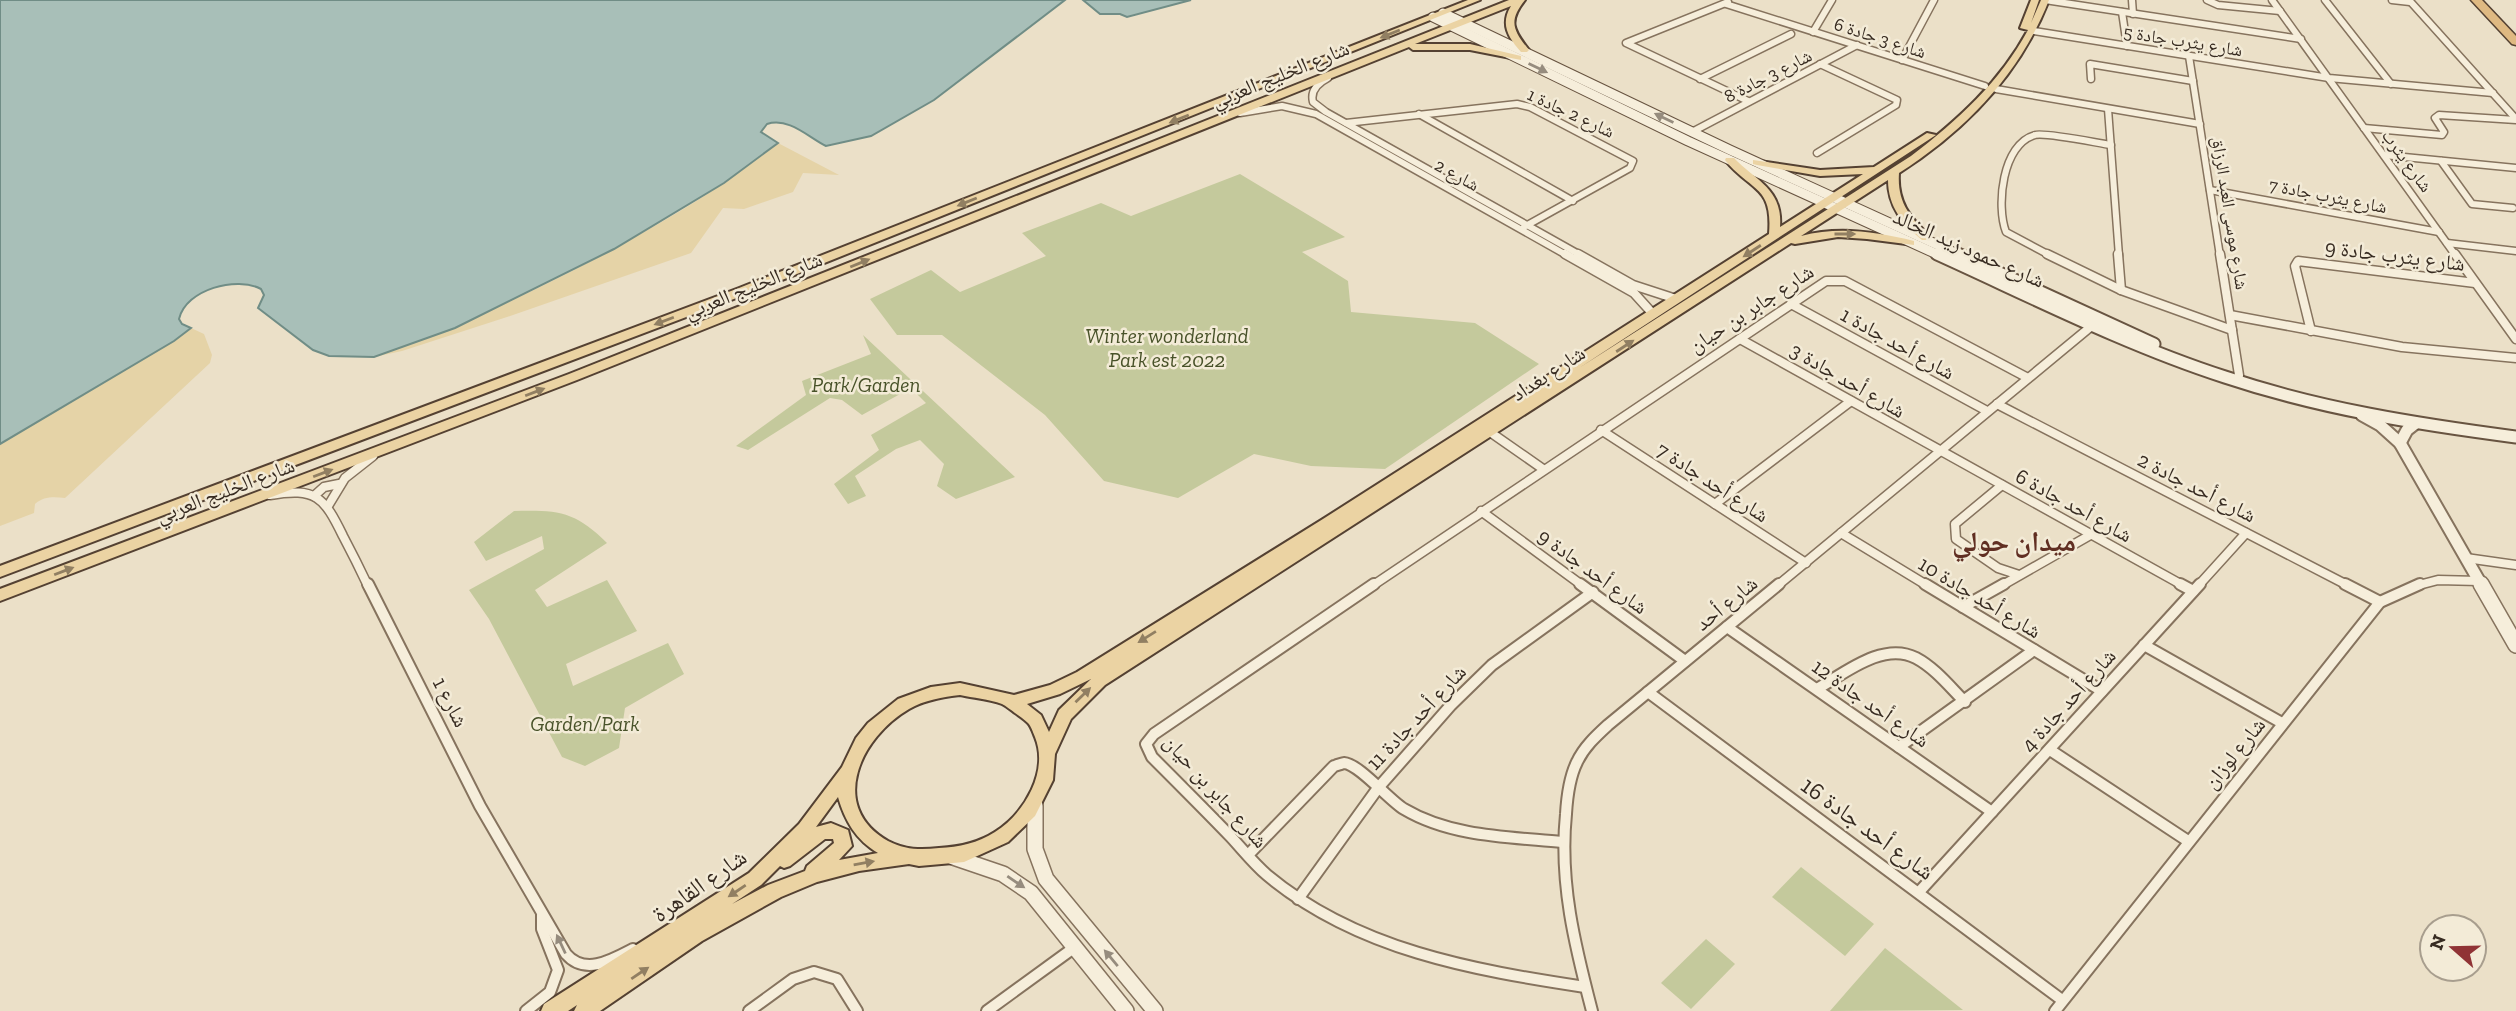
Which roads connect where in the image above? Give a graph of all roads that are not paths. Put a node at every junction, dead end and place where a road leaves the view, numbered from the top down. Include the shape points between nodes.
1 (1476, 0) edge
2 (1519, 0) edge
3 (1832, 0) edge
4 (1934, 0) edge
5 (2035, 0) edge
6 (2045, 0) edge
7 (2132, 0) edge
8 (2207, 0) edge
9 (2272, 0) edge
10 (2326, 0) edge
11 (2392, 0) edge
12 (2476, 0) edge
13 (2490, 0) edge
14 (2410, 1) edge
15 (1728, 2) edge
16 (2280, 11) junction
17 (2122, 12) junction
18 (2133, 14) junction
19 (1438, 15) junction
20 (1457, 24) junction
21 (2500, 25) junction
22 (2516, 26) edge
23 (2034, 31) junction
24 (1813, 32) junction
25 (1791, 34) dead end
26 (2301, 39) junction
27 (2516, 42) edge
28 (1857, 45) junction
29 (2127, 46) junction
30 (1394, 50) junction
31 (1521, 54) junction
32 (2189, 56) junction
33 (1902, 60) junction
34 (1820, 64) junction
35 (1341, 70) junction
36 (1700, 79) junction
37 (2091, 79) dead end
38 (2329, 79) junction
39 (2193, 80) junction
40 (2391, 84) junction
41 (1990, 87) junction
42 (2493, 93) junction
43 (1748, 101) junction
44 (2108, 109) junction
45 (1231, 114) junction
46 (1418, 114) junction
47 (2516, 119) edge
48 (2200, 124) junction
49 (1347, 126) junction
50 (2364, 128) junction
51 (1692, 132) junction
52 (2111, 145) junction
53 (1818, 153) dead end
54 (2384, 156) junction
55 (1730, 160) junction
56 (2441, 161) junction
57 (1757, 162) junction
58 (2516, 168) edge
59 (1888, 170) junction
60 (2210, 190) junction
61 (1573, 201) junction
62 (1836, 204) junction
63 (2513, 208) dead end
64 (1524, 227) junction
65 (2439, 232) junction
66 (1926, 238) junction
67 (1777, 241) junction
68 (1910, 243) junction
69 (2447, 243) junction
70 (2516, 251) edge
71 (2475, 283) junction
72 (2121, 290) junction
73 (1676, 299) junction
74 (1791, 304) junction
75 (1654, 314) junction
76 (2230, 315) junction
77 (2096, 321) junction
78 (2232, 330) junction
79 (2311, 331) junction
80 (1740, 339) junction
81 (2516, 340) edge
82 (2516, 358) edge
83 (2239, 375) junction
84 (2028, 378) junction
85 (1851, 401) junction
86 (1997, 404) junction
87 (1987, 411) junction
88 (2362, 415) junction
89 (2416, 423) junction
90 (1601, 430) junction
91 (2516, 430) edge
92 (1490, 432) junction
93 (2516, 438) edge
94 (2400, 443) junction
95 (384, 450) junction
96 (1939, 451) junction
97 (1543, 469) junction
98 (340, 484) junction
99 (2002, 485) junction
100 (314, 496) junction
101 (251, 500) junction
102 (1715, 504) junction
103 (328, 506) junction
104 (1481, 511) junction
105 (1841, 533) junction
106 (2246, 533) junction
107 (2092, 534) junction
108 (2466, 558) junction
109 (1806, 563) junction
110 (2516, 565) edge
111 (0, 572) edge
112 (2019, 575) junction
113 (2479, 581) junction
114 (2193, 591) junction
115 (1593, 592) junction
116 (0, 595) edge
117 (2380, 602) junction
118 (1963, 607) junction
119 (1727, 627) junction
120 (2144, 645) junction
121 (2516, 645) edge
122 (2034, 650) junction
123 (1685, 661) junction
124 (1817, 689) junction
125 (2102, 691) junction
126 (1648, 692) junction
127 (1013, 702) junction
128 (1965, 702) junction
129 (2282, 723) junction
130 (1899, 747) junction
131 (2050, 750) junction
132 (1048, 752) junction
133 (848, 769) junction
134 (1378, 788) junction
135 (1035, 804) junction
136 (1992, 812) junction
137 (2188, 841) junction
138 (1562, 842) junction
139 (1248, 855) junction
140 (953, 857) junction
141 (916, 858) junction
142 (767, 868) junction
143 (806, 877) junction
144 (1919, 892) junction
145 (1298, 899) junction
146 (542, 915) junction
147 (685, 926) junction
148 (1075, 947) junction
149 (1586, 987) junction
150 (2062, 1000) junction
151 (526, 1011) edge
152 (551, 1011) edge
153 (584, 1011) edge
154 (749, 1011) edge
155 (857, 1011) edge
156 (987, 1011) edge
157 (1126, 1011) edge
158 (1154, 1011) edge
159 (1591, 1011) edge
160 (2055, 1011) edge

1 - 19 main road, شارع الخليج العربي
2 - 20 main road, شارع الخليج العربي
2 - 31 main road via 1508,27
3 - 24 street
4 - 33 street
5 - 41 main road, شارع بغداد via 2020,39
6 - 17 street
6 - 23 main road, شارع بغداد
7 - 18 street
8 - 16 street
9 - 16 street, شارع يثرب
10 - 40 street
11 - 14 street
12 - 21 highway
13 - 22 highway
14 - 42 street
15 - 24 street, شارع 3 جادة 6
15 - 36 street via 1626,43
16 - 26 street, شارع يثرب
17 - 18 street
17 - 29 street
18 - 26 street
19 - 20 main road, شارع حمود زيد الخالد
19 -> 111 main road, شارع الخليج العربي via 743,291
20 - 30 main road, شارع الخليج العربي
20 - 31 main road, شارع حمود زيد الخالد
21 - 22 highway
21 - 27 highway
23 - 29 street, شارع يثرب جادة 5
23 - 41 main road, شارع بغداد
24 - 28 street, شارع 3 جادة 6
25 - 36 street
26 - 38 street, شارع يثرب
28 - 33 street, شارع 3 جادة 6
28 - 34 street, شارع 3 جادة 8
29 - 32 street, شارع يثرب جادة 5
30 - 31 main road via 1469,47
30 - 35 main road, شارع الخليج العربي
51 -> 31 main road, شارع حمود زيد الخالد
31 -> 55 main road, شارع حمود زيد الخالد
32 - 38 street, شارع يثرب جادة 5
32 - 39 street, شارع موسى العبد الرزاق
33 - 41 street, شارع 3 جادة 6
34 - 43 street, شارع 3 جادة 8
34 - 53 street via 1897,100 1896,105
35 - 45 main road, شارع الخليج العربي
35 - 49 street, شارع 2 via 1316,86 1311,98
36 - 43 street
37 - 39 street via 2090,64
38 - 40 street, شارع يثرب جادة 5
38 - 50 street, شارع يثرب
39 - 48 street, شارع موسى العبد الرزاق
40 - 42 street, شارع يثرب جادة 5
41 - 44 street, شارع 3 جادة 6
41 - 59 main road, شارع بغداد via 1944,136
42 - 47 street
43 - 51 street, شارع 3 جادة 8
44 - 48 street, شارع 3 جادة 6
44 - 52 street
45 - 49 street, شارع 2 via 1270,106 1293,107
95 -> 45 main road, شارع الخليج العربي
46 - 49 street, شارع 2 جادة 1
46 - 61 street
46 - 61 street, شارع 2 جادة 1 via 1522,105 1633,161 1630,168
47 - 50 street via 2439,115 2435,118 2442,135
48 - 60 street, شارع موسى العبد الرزاق
49 - 64 street, شارع 2
50 - 54 street, شارع يثرب
51 - 57 main road, شارع حمود زيد الخالد
52 - 72 street
52 - 72 street via 2031,136 2007,160 2003,224 2016,239
54 - 56 street
54 - 65 street, شارع يثرب
55 - 62 main road, شارع حمود زيد الخالد
55 - 67 main road via 1772,200
56 - 58 street
56 - 63 street via 2472,204
57 - 59 main road via 1820,173
57 - 62 main road, شارع حمود زيد الخالد
59 - 62 main road, شارع بغداد
59 - 66 main road via 1896,205
60 - 65 street, شارع يثرب جادة 7
60 - 76 street, شارع موسى العبد الرزاق
61 - 64 street, شارع 2 جادة 1
62 - 66 main road, شارع حمود زيد الخالد
62 - 67 main road, شارع بغداد
62 - 68 main road, شارع حمود زيد الخالد
64 - 73 street, شارع 2 via 1641,289
64 - 75 street, شارع 2 via 1634,293
65 - 69 street, شارع يثرب
66 - 77 main road, شارع حمود زيد الخالد
67 -> 68 main road via 1843,234
67 -> 73 main road, شارع بغداد
92 -> 67 main road, شارع بغداد
68 - 77 main road, شارع حمود زيد الخالد
69 - 70 street
69 - 71 street, شارع يثرب
71 - 79 street, شارع يثرب جادة 9 via 2298,261 2295,266
71 - 81 street, شارع يثرب
72 - 78 street
73 - 75 main road, شارع بغداد
74 - 80 street, شارع جابر بن حيان
74 - 84 street, شارع جابر بن حيان via 1826,281 1845,281
74 - 87 street, شارع أحد جادة 1
75 -> 127 main road, شارع بغداد via 1083,676
76 - 78 street, شارع موسى العبد الرزاق
76 - 79 street
77 - 83 main road, شارع حمود زيد الخالد
77 - 84 street, شارع أحد
77 - 88 main road, شارع حمود زيد الخالد via 2190,366
78 - 83 street, شارع موسى العبد الرزاق
79 - 82 street via 2402,347
80 - 85 street, شارع أحد جادة 3
80 - 90 street, شارع جابر بن حيان
83 - 91 main road, شارع حمود زيد الخالد via 2367,408
84 - 86 street, شارع أحد
85 - 96 street, شارع أحد جادة 3
85 - 102 street
86 - 87 street, شارع أحد
86 - 106 street, شارع أحد جادة 2
87 - 96 street, شارع أحد
88 - 89 main road, شارع حمود زيد الخالد
88 - 94 main road
89 - 93 main road, شارع حمود زيد الخالد
89 - 94 main road
90 - 97 street, شارع جابر بن حيان
90 - 102 street, شارع أحد جادة 7
92 - 97 street
132 -> 92 main road, شارع بغداد via 1065,715 1099,681
94 - 108 main road
95 - 98 street
101 -> 95 main road, شارع الخليج العربي
96 - 99 street, شارع أحد جادة 6
96 - 105 street, شارع أحد
97 - 104 street, شارع جابر بن حيان
98 - 100 street via 324,487
98 - 103 street
99 - 107 street, شارع أحد جادة 6
99 - 112 street via 1955,524 1954,532 1956,539 1987,561
100 - 101 street via 285,493
100 - 103 street, شارع 1
116 -> 101 main road, شارع الخليج العربي
102 - 109 street, شارع أحد جادة 7
103 - 146 street, شارع 1 via 480,806
104 - 115 street, شارع أحد جادة 9
104 - 139 street, شارع جابر بن حيان via 1154,734 1146,744 1152,757
105 - 109 street, شارع أحد
105 - 118 street, شارع أحد جادة 10
106 - 114 street, شارع أحد جادة 4
106 - 117 street, شارع أحد جادة 2
107 - 112 street
107 - 114 street, شارع أحد جادة 6
108 - 110 street
108 - 113 main road
109 - 119 street, شارع أحد
112 - 118 street
113 - 117 street, شارع لوزان via 2427,579
113 - 121 main road
114 - 120 street, شارع أحد جادة 4
115 - 123 street, شارع أحد جادة 9
115 - 134 street, شارع أحد جادة 11 via 1492,664
117 - 129 street, شارع لوزان
118 - 122 street, شارع أحد جادة 10
119 - 123 street, شارع أحد
119 - 124 street, شارع أحد جادة 12
120 - 125 street, شارع أحد جادة 4
120 - 129 street
122 - 125 street, شارع أحد جادة 10
122 - 128 street
123 - 126 street, شارع أحد
124 - 128 street via 1886,652 1903,652 1917,658
124 - 130 street, شارع أحد جادة 12
125 - 131 street, شارع أحد جادة 4
126 - 138 street, شارع أحد via 1587,746 1576,764
126 - 144 street, شارع أحد جادة 16
127 - 132 main road via 1040,728
127 - 133 main road via 988,692 960,689 916,699 890,713 868,733
128 - 130 street
129 - 137 street, شارع لوزان
130 - 136 street, شارع أحد جادة 12
131 - 136 street, شارع أحد جادة 4
131 - 137 street
132 - 135 main road via 1046,778
133 - 141 main road via 848,805 859,827 889,850
133 - 142 main road, شارع القاهرة via 805,829
134 - 138 street via 1407,811 1438,824
134 - 139 street via 1354,767 1334,766
134 - 145 street, شارع أحد جادة 11
135 - 140 main road via 1000,838
158 -> 135 main road via 1046,878 1035,849
136 - 144 street, شارع أحد جادة 4
137 - 150 street, شارع لوزان
138 - 149 street, شارع أحد via 1565,902
139 - 145 street, شارع جابر بن حيان
140 - 141 main road
140 -> 148 street via 1023,886
143 -> 141 main road, شارع القاهرة via 862,863
142 - 143 main road via 819,834 838,831 844,840 839,851
142 -> 147 main road, شارع القاهرة
153 -> 143 main road, شارع القاهرة via 724,917
144 - 150 street, شارع أحد جادة 16
145 - 149 street, شارع جابر بن حيان via 1385,944 1481,972
147 -> 146 street, شارع 1 via 609,961 589,965 567,957
146 - 151 street, شارع 1 via 542,929 558,970 550,992
147 - 152 main road, شارع القاهرة
148 - 156 street
148 - 157 street
149 - 159 street, شارع أحد
150 - 160 street, شارع لوزان
154 - 155 street via 793,979 814,972 837,979

